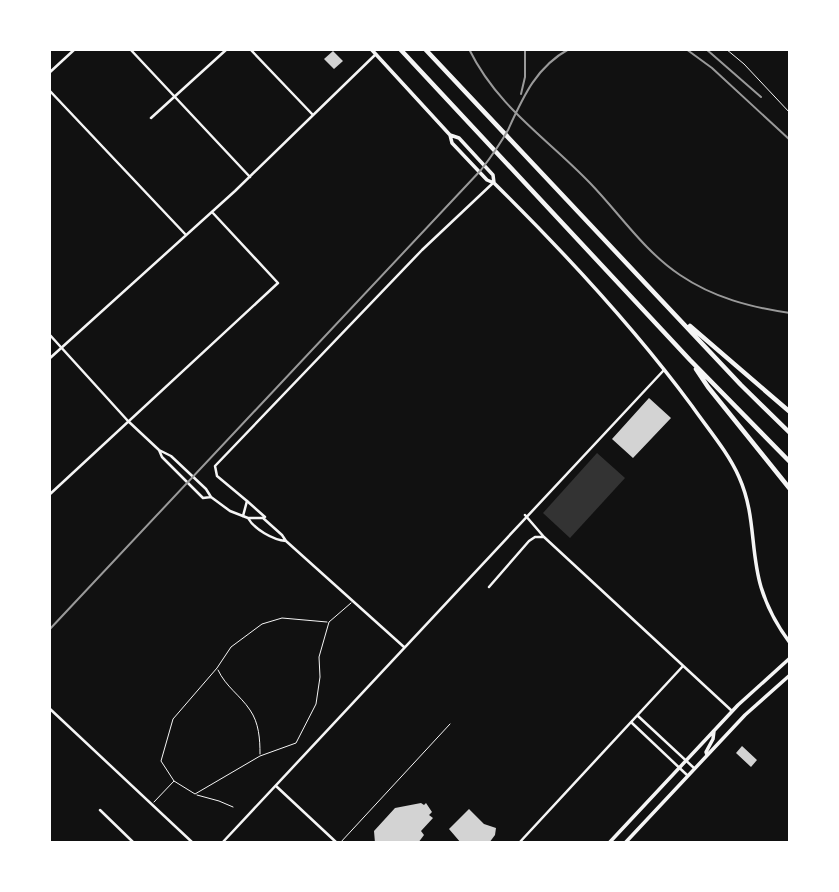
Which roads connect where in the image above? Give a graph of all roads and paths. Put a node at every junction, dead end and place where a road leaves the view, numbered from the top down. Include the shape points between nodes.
1 (75, 49) edge
2 (131, 49) edge
3 (227, 49) edge
4 (250, 49) edge
5 (371, 49) edge
6 (400, 49) edge
7 (425, 49) edge
8 (726, 49) edge
9 (376, 54) junction
10 (49, 73) edge
11 (49, 90) edge
12 (174, 96) junction
13 (790, 113) edge
14 (313, 115) junction
15 (151, 117) dead end
16 (450, 135) junction
17 (250, 177) junction
18 (494, 183) junction
19 (212, 212) junction
20 (186, 236) junction
21 (670, 309) junction
22 (49, 334) edge
23 (62, 347) junction
24 (49, 359) edge
25 (690, 360) junction
26 (664, 369) junction
27 (790, 412) edge
28 (128, 422) junction
29 (790, 433) edge
30 (159, 450) junction
31 (790, 462) edge
32 (790, 489) edge
33 (49, 495) edge
34 (211, 497) junction
35 (247, 501) junction
36 (243, 516) junction
37 (525, 516) junction
38 (248, 518) junction
39 (269, 523) junction
40 (544, 537) junction
41 (286, 541) junction
42 (489, 587) dead end
43 (353, 601) junction
44 (329, 622) junction
45 (790, 643) edge
46 (404, 647) junction
47 (790, 659) edge
48 (683, 666) junction
49 (217, 668) junction
50 (790, 675) edge
51 (49, 708) edge
52 (732, 711) junction
53 (638, 716) junction
54 (632, 723) junction
55 (450, 724) dead end
56 (714, 731) junction
57 (707, 754) junction
58 (261, 756) junction
59 (686, 761) junction
60 (679, 768) junction
61 (694, 768) junction
62 (687, 775) junction
63 (174, 781) junction
64 (275, 785) junction
65 (195, 794) junction
66 (152, 804) junction
67 (233, 807) dead end
68 (100, 810) dead end
69 (134, 843) edge
70 (193, 843) edge
71 (222, 843) edge
72 (338, 843) edge
73 (519, 843) edge
74 (609, 843) edge
75 (625, 843) edge

1 - 10 street
2 - 12 street
3 - 12 street
4 - 14 street
5 - 9 main road
6 - 25 highway
7 - 21 highway
8 - 13 lane
9 - 14 street
9 - 16 main road
11 - 20 street
12 - 15 street
12 - 17 street
14 - 17 street
16 - 18 main road via 452,143
16 - 18 main road via 459,138 493,175
17 - 19 street
18 - 26 main road via 607,301
18 - 35 street via 422,250 215,466 217,476
19 - 20 street
19 - 28 street via 278,283
20 - 23 street
21 - 27 highway
21 - 29 highway
22 - 23 street
23 - 24 street
23 - 28 street
25 - 31 highway
25 - 32 highway
26 - 37 street
26 - 45 main road via 739,476 752,522 761,587
28 - 30 street
28 - 33 street
30 - 34 street via 171,456
30 - 34 street via 203,498
34 - 36 street
35 - 36 street
35 - 39 street
36 - 38 street
37 - 40 street
37 - 46 street
38 - 39 street
38 - 41 street via 278,541
39 - 41 street
40 - 42 street via 529,541
40 - 48 street
41 - 43 street
43 - 44 lane
43 - 46 street
44 - 49 lane via 282,618 262,624 231,647
44 - 58 lane via 318,657 316,704 296,743
46 - 64 street
47 - 52 main road
48 - 52 street
48 - 53 street
49 - 58 lane via 254,718
49 - 63 lane via 173,719 161,761
50 - 57 main road
51 - 66 street
52 - 56 main road
53 - 54 street
53 - 59 street
54 - 60 street
54 - 73 street
55 - 72 lane
56 - 57 main road
56 - 59 main road
57 - 61 main road
58 - 65 lane
59 - 60 main road
59 - 61 street
60 - 62 street
60 - 74 main road
61 - 62 main road
62 - 75 main road
63 - 65 lane
63 - 66 lane
64 - 71 street
64 - 72 street
65 - 67 lane
66 - 70 street
68 - 69 street

